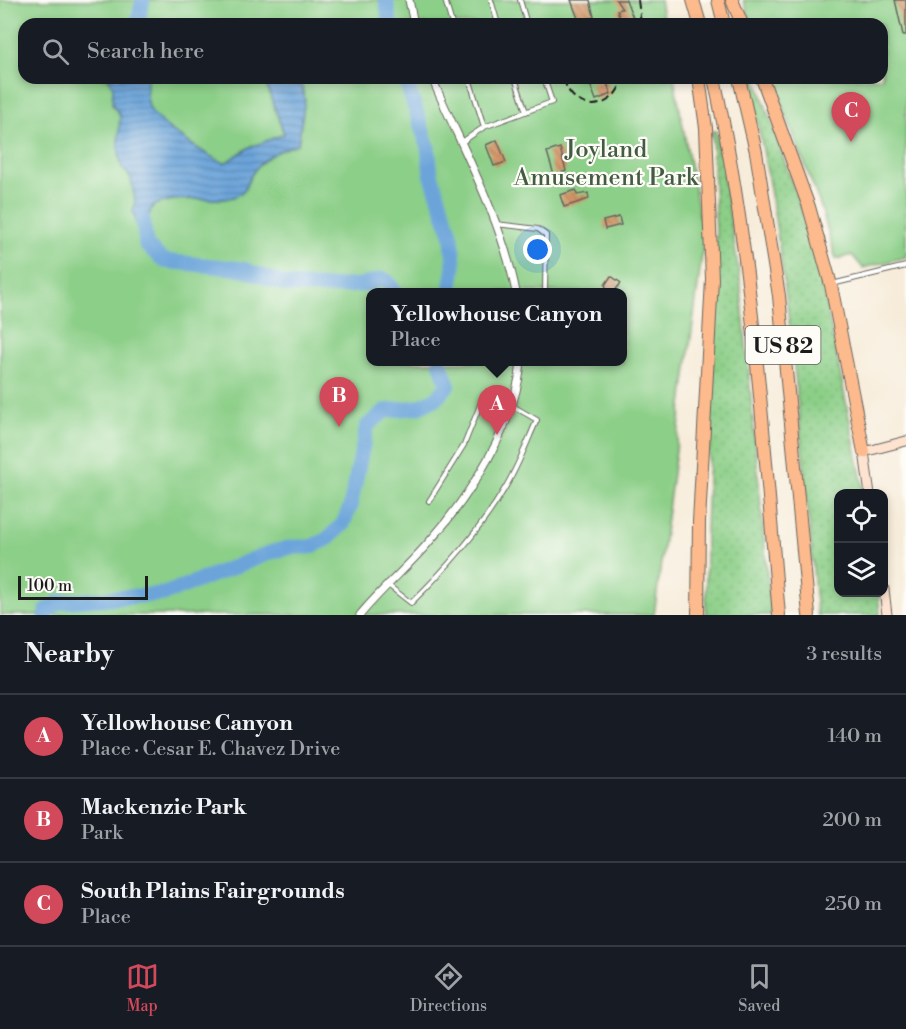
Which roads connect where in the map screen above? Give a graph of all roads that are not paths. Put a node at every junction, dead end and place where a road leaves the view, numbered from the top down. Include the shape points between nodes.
1 (409, 0) edge
2 (445, 0) edge
3 (491, 0) edge
4 (520, 0) edge
5 (691, 0) edge
6 (718, 0) edge
7 (732, 0) edge
8 (413, 18) edge
9 (450, 18) edge
10 (496, 18) edge
11 (525, 18) edge
12 (692, 18) edge
13 (698, 18) edge
14 (722, 18) edge
15 (740, 18) edge
16 (435, 84) edge
17 (471, 84) edge
18 (517, 84) edge
19 (546, 84) edge
20 (700, 84) edge
21 (715, 84) edge
22 (740, 84) edge
23 (764, 84) edge
24 (526, 112) junction
25 (484, 127) junction
26 (462, 143) junction
27 (496, 224) junction
28 (906, 266) edge
29 (831, 285) junction
30 (515, 288) edge
31 (545, 288) edge
32 (520, 366) edge
33 (511, 405) junction
34 (906, 441) edge
35 (864, 452) junction
36 (869, 489) edge
37 (429, 501) dead end
38 (387, 584) junction
39 (885, 597) edge
40 (888, 613) edge
41 (360, 615) edge
42 (698, 615) edge
43 (779, 615) edge
44 (809, 615) edge

1 - 8 street
2 - 9 lane
3 - 10 lane
4 - 11 lane
5 - 12 highway
5 - 13 highway
6 - 14 highway
7 - 15 highway
16 - 26 street
17 - 25 lane
18 - 24 lane
19 - 24 lane via 552,102
20 - 42 highway via 706,128 712,279
21 - 43 highway, US 82 via 748,278
22 - 44 highway, US 82 via 762,186 779,296
23 - 29 highway via 809,207
24 - 25 lane
25 - 26 lane
26 - 27 street
27 - 30 street
27 - 31 lane via 538,229 546,235
28 - 29 lane
29 - 35 highway
32 - 33 street
33 - 37 lane via 484,395 464,445
33 - 38 street via 493,449 460,502 429,543
33 - 38 lane via 537,420 506,487 475,533 411,603
34 - 35 main road
35 - 36 main road
38 - 41 street
39 - 40 main road

